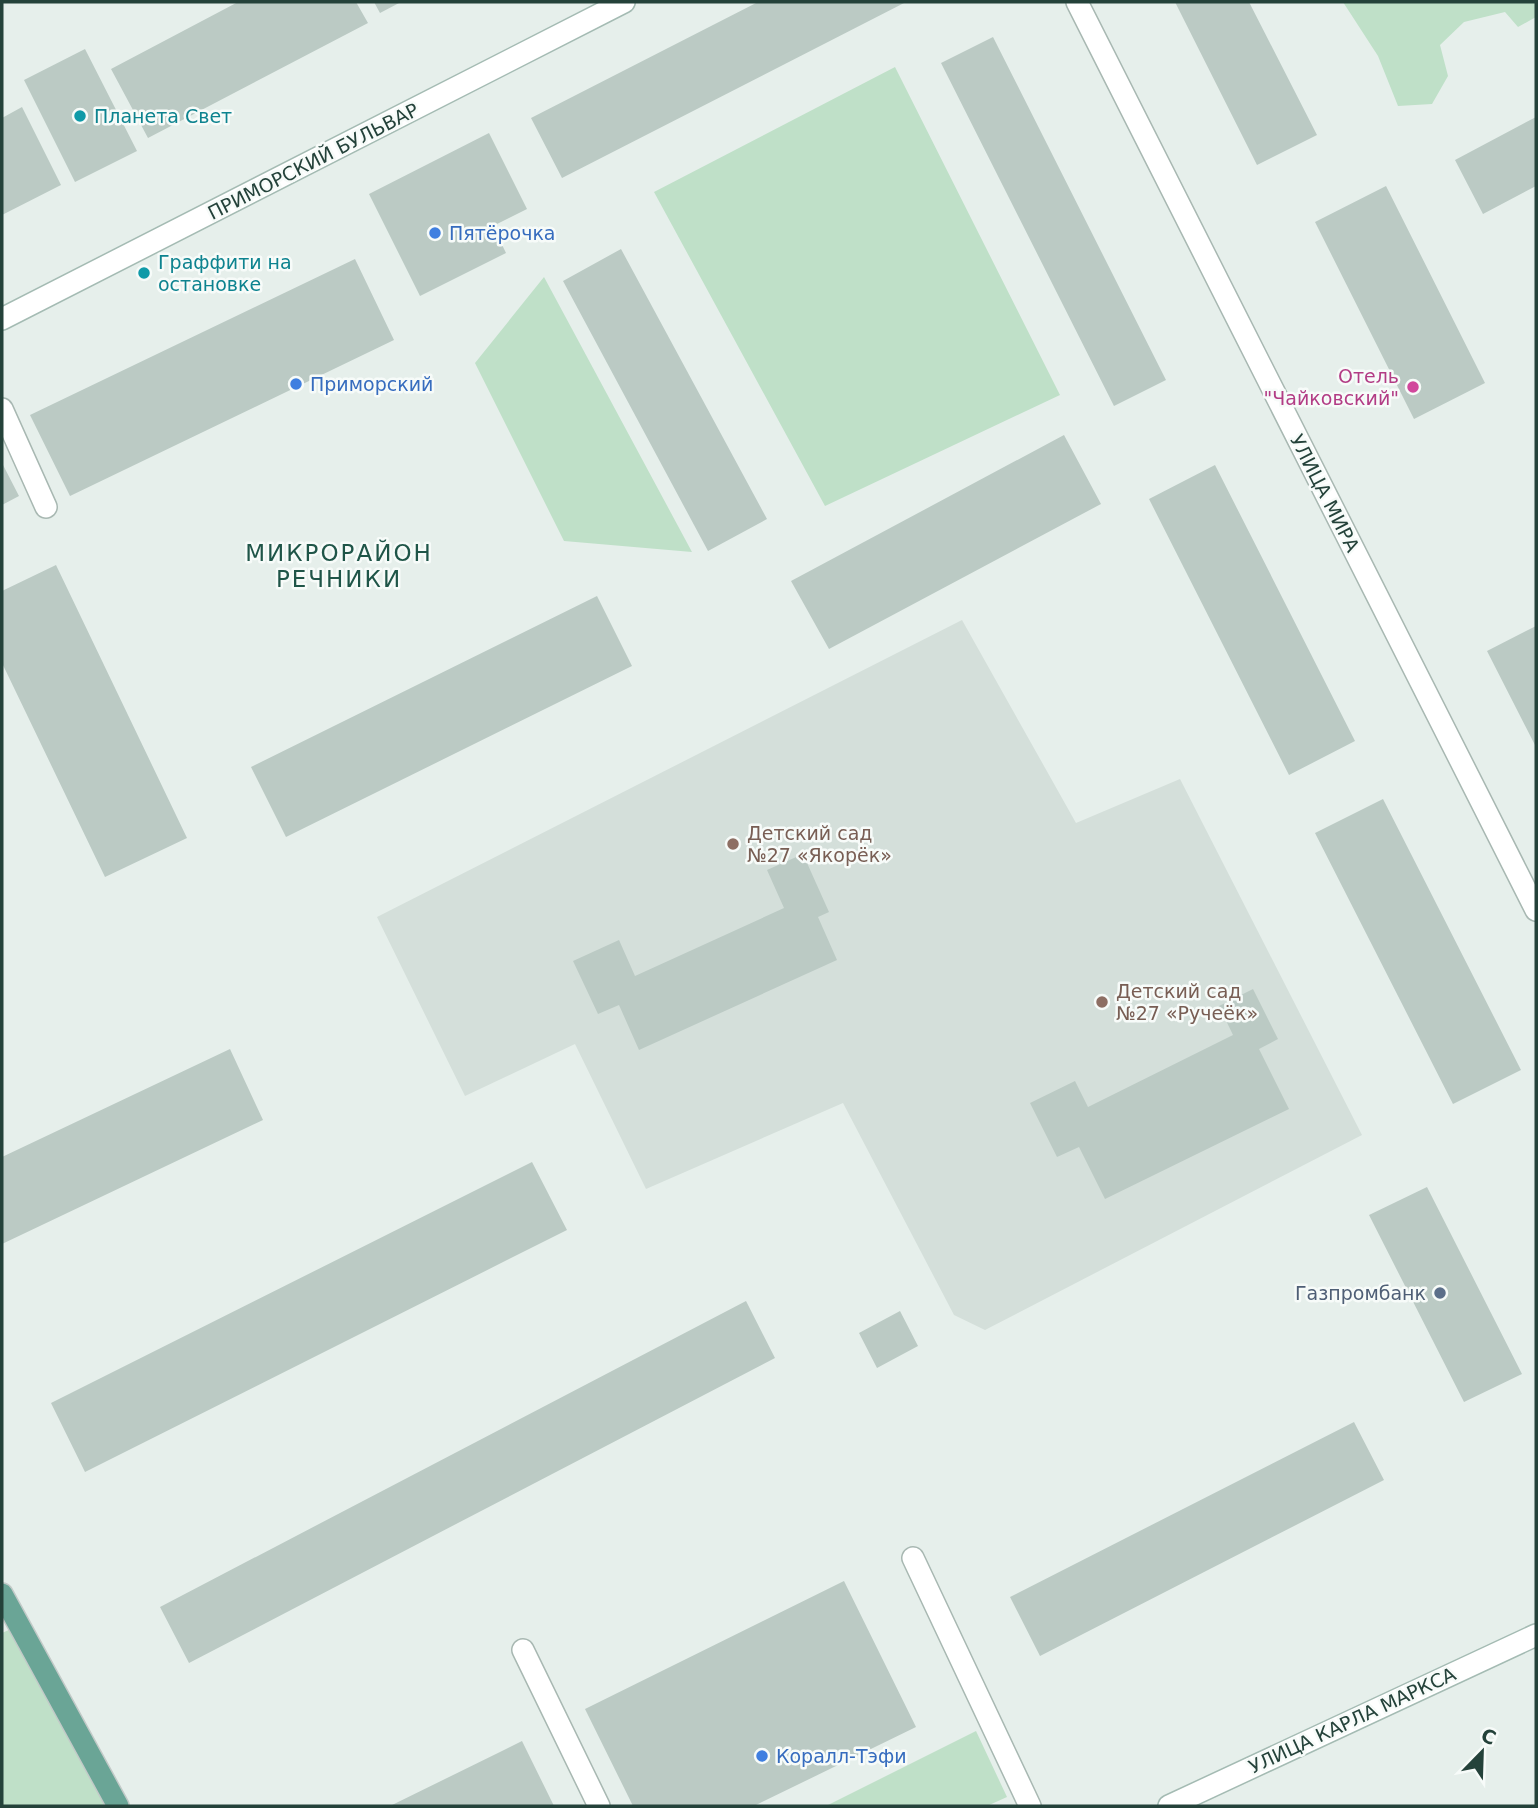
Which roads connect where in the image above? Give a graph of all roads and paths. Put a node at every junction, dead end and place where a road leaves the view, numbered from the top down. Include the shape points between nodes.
1 (624, 2) edge
2 (1077, 2) edge
3 (2, 319) edge
4 (2, 409) edge
5 (46, 507) dead end
6 (1536, 910) edge
7 (913, 1558) dead end
8 (2, 1594) edge
9 (7, 1619) edge
10 (1536, 1635) edge
11 (523, 1650) dead end
12 (118, 1806) edge
13 (599, 1806) edge
14 (1030, 1806) edge
15 (1169, 1806) edge

1 - 3 street, ПРИМОРСКИЙ БУЛЬВАР
2 - 6 street, УЛИЦА МИРА
4 - 5 street
7 - 14 street
8 - 9 main road
9 - 12 main road
10 - 15 street, УЛИЦА КАРЛА МАРКСА
11 - 13 street

